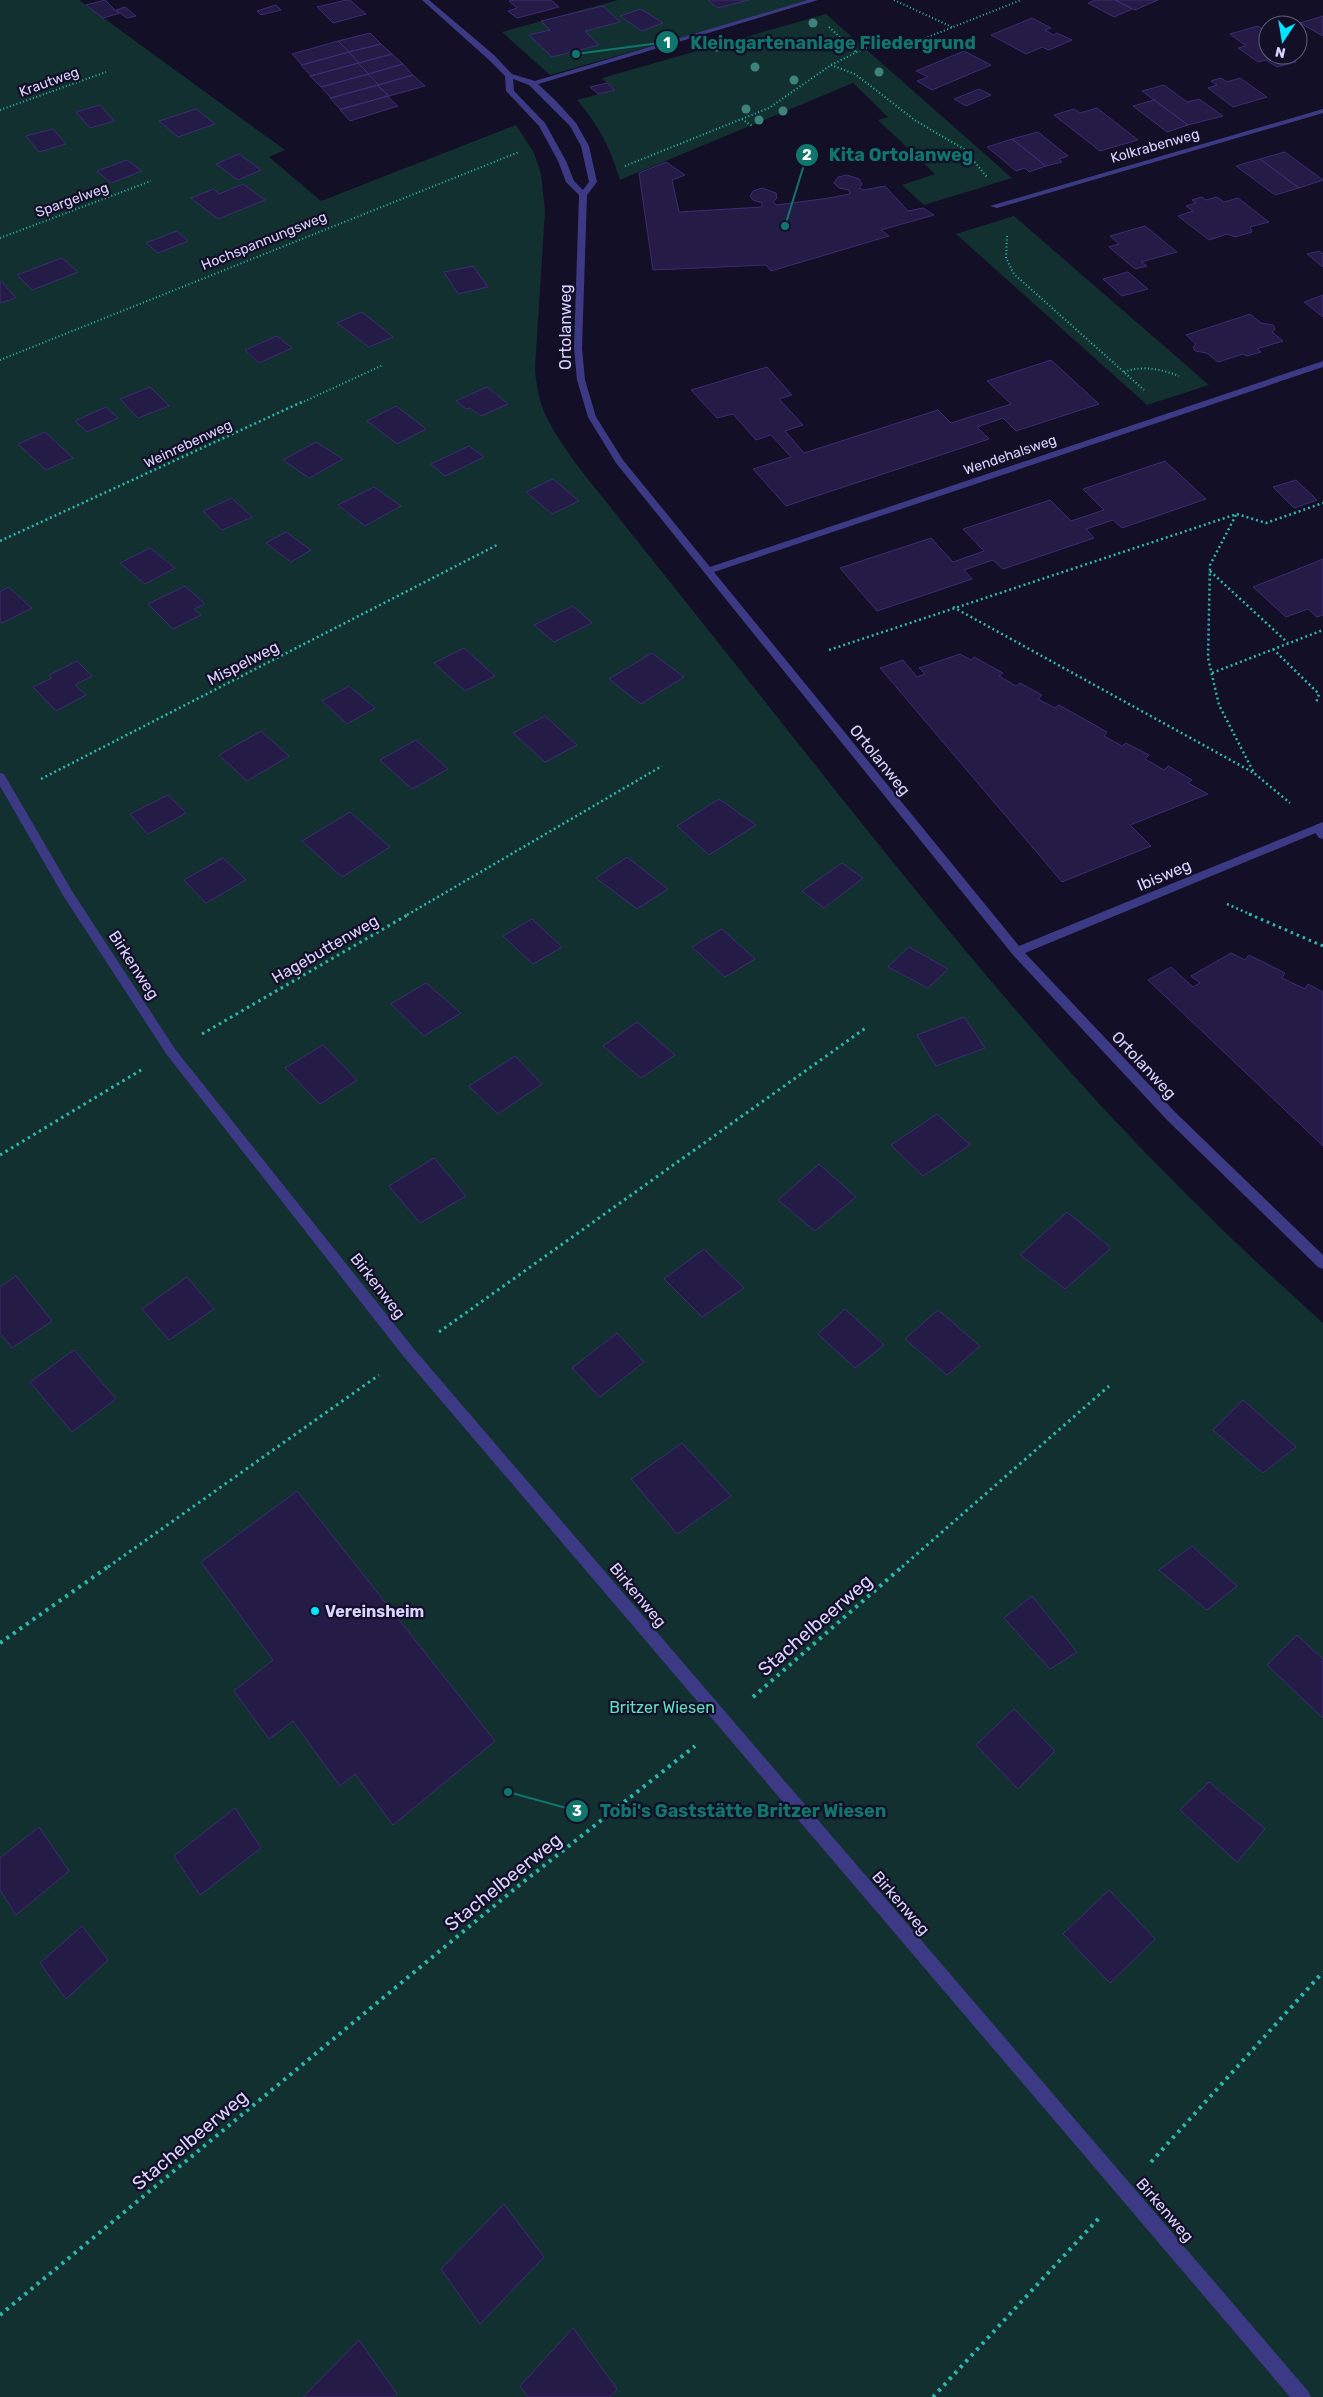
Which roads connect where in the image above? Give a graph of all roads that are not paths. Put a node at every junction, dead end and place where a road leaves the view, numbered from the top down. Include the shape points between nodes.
1 (425, 0) edge
2 (815, 0) edge
3 (509, 76) junction
4 (532, 83) junction
5 (1323, 111) edge
6 (583, 194) junction
7 (994, 206) road end
8 (1323, 364) edge
9 (707, 572) junction
10 (0, 777) edge
11 (1321, 830) edge
12 (1017, 952) junction
13 (1323, 1263) edge
14 (1302, 2397) edge

1 - 3 street, Ortolanweg
2 - 4 street
3 - 4 street, Ortolanweg
3 - 6 street, Ortolanweg via 510,91 542,125 570,182
4 - 6 street, Ortolanweg via 573,125 585,146 593,182
5 - 7 street, Kolkrabenweg
6 - 9 street, Ortolanweg via 578,348 581,380 592,417 619,461
8 - 9 street, Wendehalsweg
9 - 12 street, Ortolanweg
10 - 14 street, Birkenweg via 68,894 171,1052 409,1354
11 - 12 street, Ibisweg
12 - 13 street, Ortolanweg via 1171,1116

